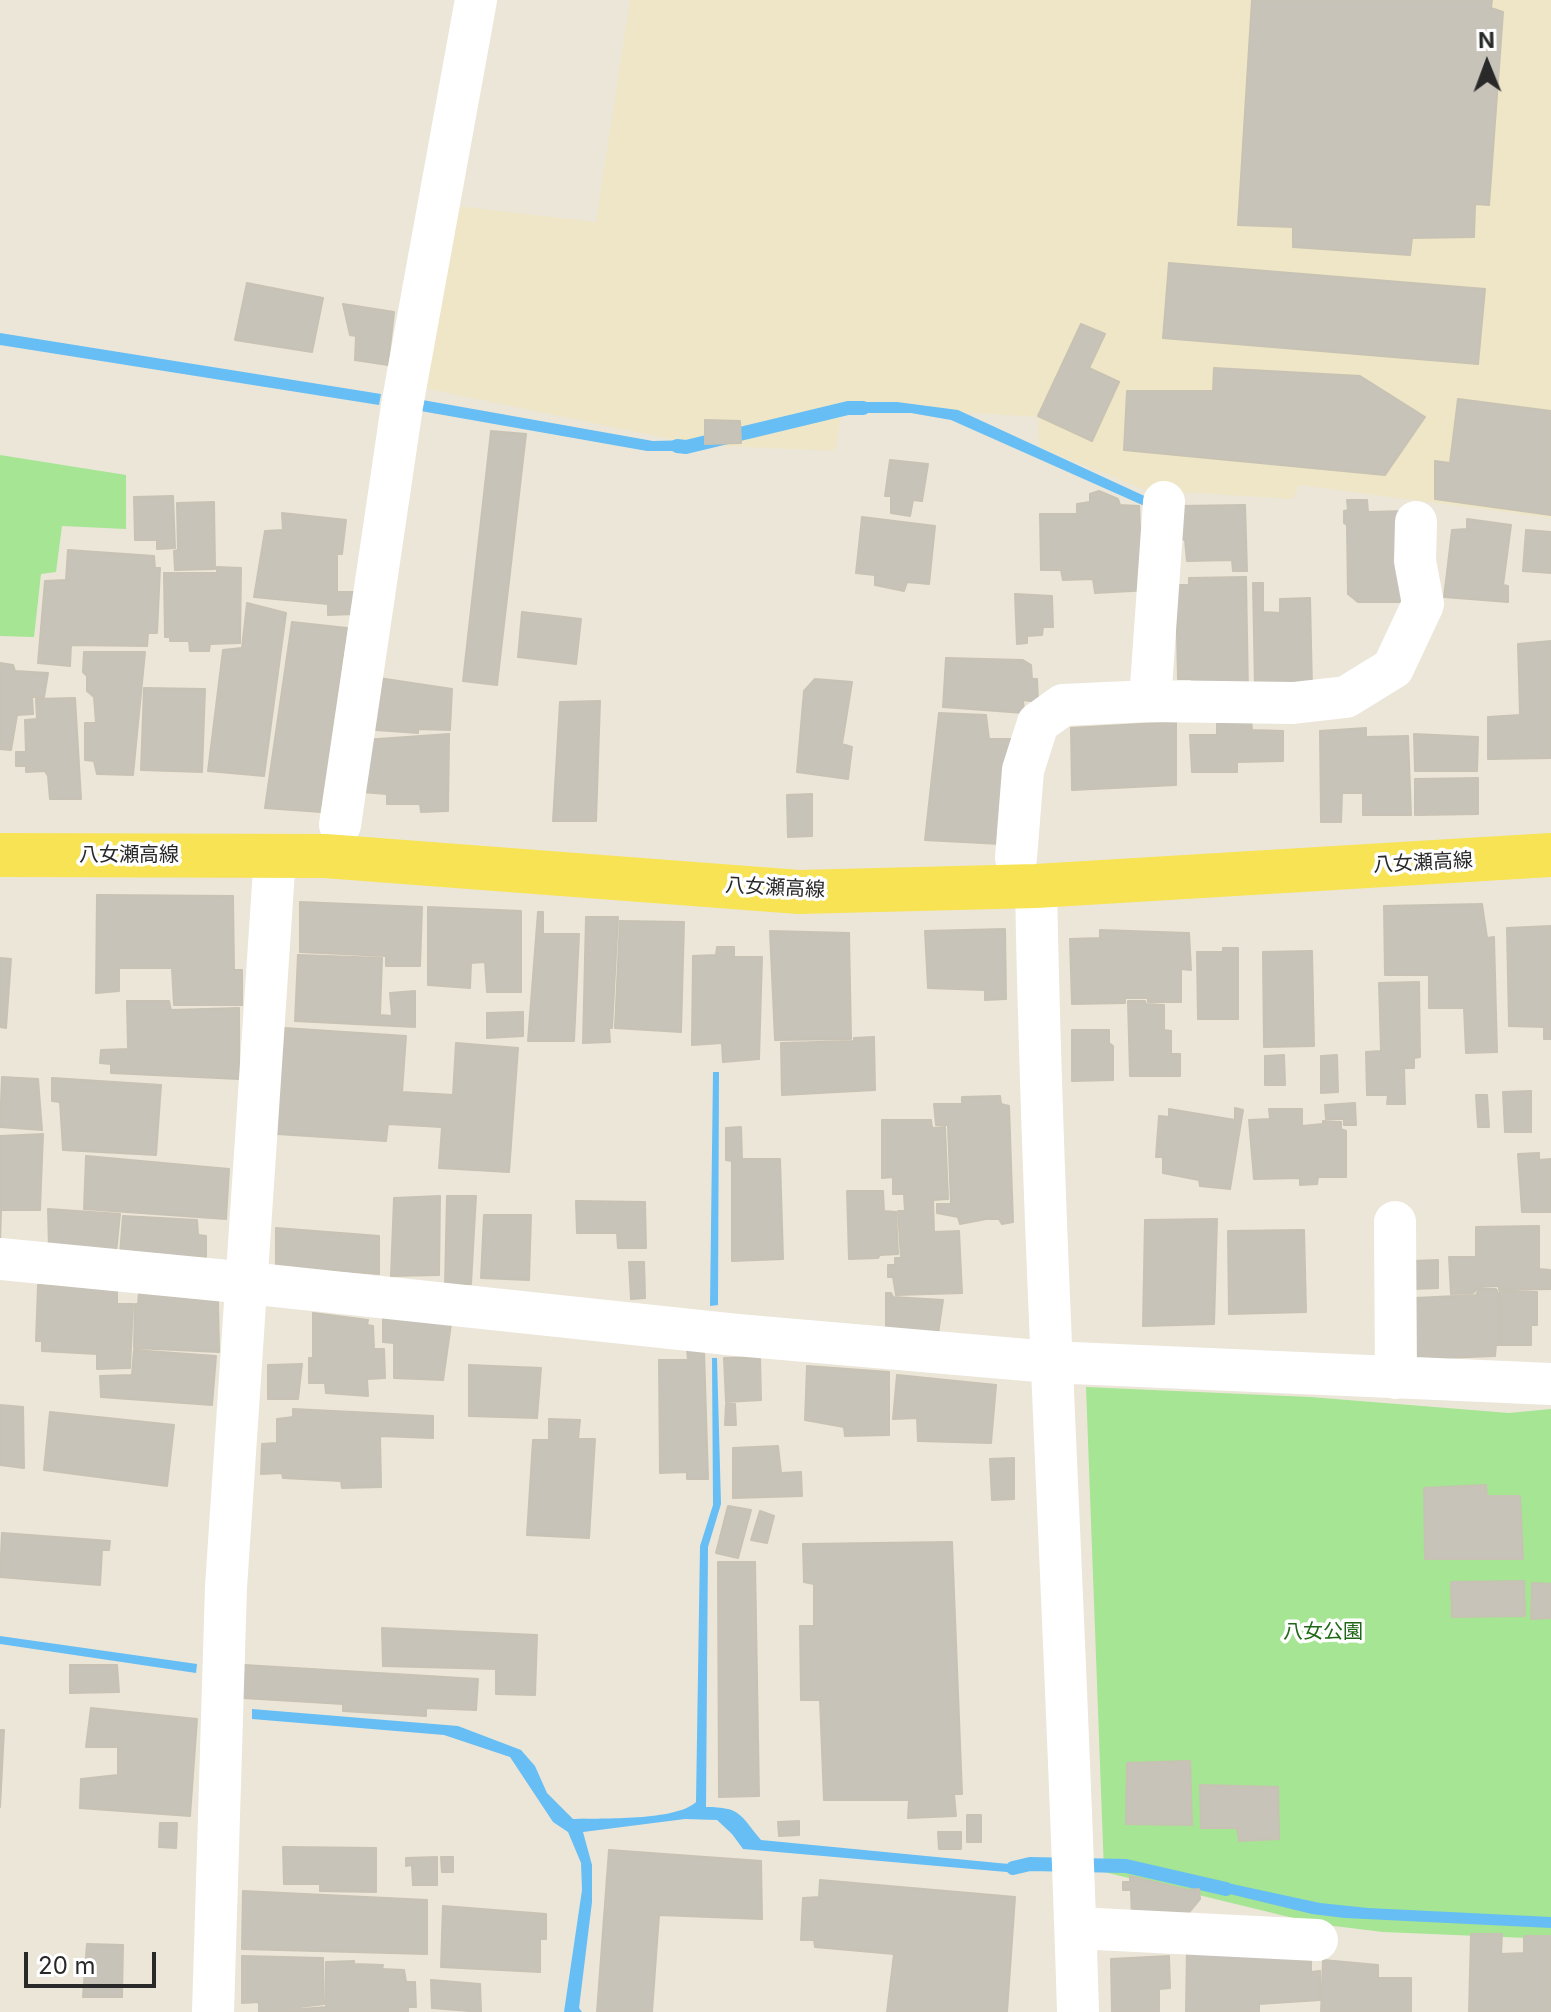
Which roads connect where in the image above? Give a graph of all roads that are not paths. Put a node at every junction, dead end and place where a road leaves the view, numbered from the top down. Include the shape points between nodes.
1 (476, 0) edge
2 (1164, 502) dead end
3 (1416, 522) dead end
4 (1150, 701) junction
5 (340, 825) dead end
6 (0, 855) edge
7 (275, 855) junction
8 (1551, 855) edge
9 (1026, 872) junction
10 (1395, 1222) dead end
11 (0, 1259) edge
12 (248, 1283) junction
13 (1050, 1362) junction
14 (1396, 1378) junction
15 (1551, 1384) edge
16 (1076, 1928) junction
17 (1317, 1940) dead end
18 (213, 2012) edge
19 (1078, 2012) edge

1 - 5 street via 402,406
2 - 4 street
3 - 4 street via 1415,561 1423,604 1393,668 1346,697 1293,703
4 - 9 street via 1063,705 1038,723 1023,770
6 - 7 main road, 八女瀬高線
7 - 9 main road, 八女瀬高線 via 799,892
7 - 12 street via 272,1169
8 - 9 main road, 八女瀬高線
9 - 13 street
10 - 14 street
11 - 12 street
12 - 13 street
12 - 18 street via 226,1587
13 - 14 street
13 - 16 street
14 - 15 street
16 - 17 street
16 - 19 street

